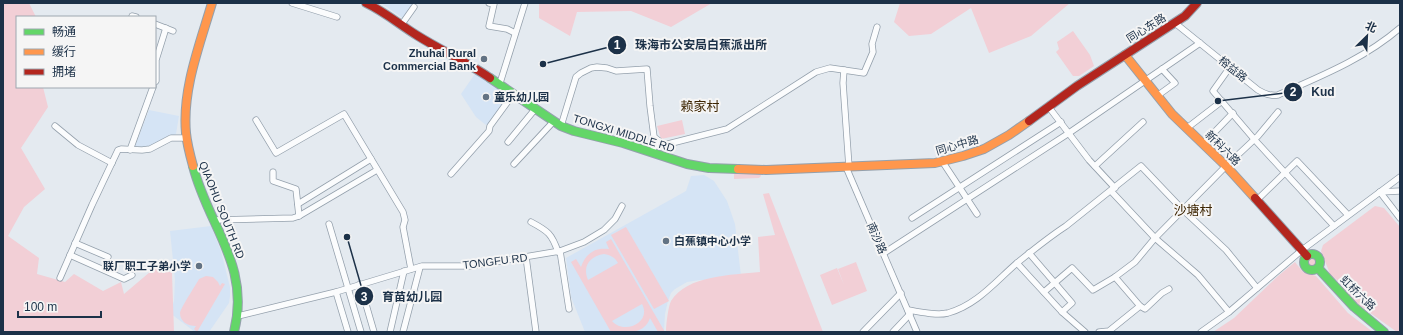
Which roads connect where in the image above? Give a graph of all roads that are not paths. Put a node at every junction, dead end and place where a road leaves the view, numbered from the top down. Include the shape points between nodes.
1 (212, 3) edge
2 (292, 3) edge
3 (366, 3) edge
4 (488, 3) edge
5 (524, 3) edge
6 (1197, 3) edge
7 (414, 7) dead end
8 (337, 17) dead end
9 (1175, 23) junction
10 (156, 24) edge
11 (402, 24) junction
12 (876, 27) dead end
13 (166, 28) junction
14 (1400, 28) edge
15 (173, 31) dead end
16 (515, 33) junction
17 (1200, 43) junction
18 (1125, 55) junction
19 (156, 60) edge
20 (156, 60) edge
21 (1230, 67) junction
22 (1162, 69) junction
23 (844, 70) junction
24 (156, 81) edge
25 (1145, 81) junction
26 (500, 84) junction
27 (153, 88) edge
28 (514, 93) junction
29 (1157, 96) junction
30 (1222, 102) junction
31 (1048, 106) junction
32 (536, 108) junction
33 (1278, 112) dead end
34 (1233, 113) junction
35 (256, 120) dead end
36 (1060, 122) junction
37 (1143, 122) dead end
38 (558, 123) junction
39 (55, 126) dead end
40 (1187, 128) junction
41 (1069, 133) junction
42 (186, 138) junction
43 (1254, 139) junction
44 (659, 141) junction
45 (508, 142) dead end
46 (1203, 144) junction
47 (130, 150) junction
48 (651, 152) junction
49 (371, 159) junction
50 (942, 162) junction
51 (112, 163) junction
52 (514, 164) dead end
53 (1095, 166) junction
54 (1226, 166) junction
55 (848, 167) junction
56 (377, 170) junction
57 (273, 172) dead end
58 (1285, 173) junction
59 (451, 174) dead end
60 (1400, 177) edge
61 (960, 188) junction
62 (1113, 189) junction
63 (1400, 191) edge
64 (1380, 192) junction
65 (967, 199) junction
66 (1257, 200) junction
67 (298, 204) junction
68 (622, 206) dead end
69 (1183, 210) junction
70 (977, 214) dead end
71 (1348, 215) junction
72 (300, 216) junction
73 (912, 218) dead end
74 (1400, 218) edge
75 (215, 220) junction
76 (531, 222) dead end
77 (329, 224) dead end
78 (1334, 226) junction
79 (1155, 238) junction
80 (75, 243) junction
81 (559, 252) junction
82 (884, 253) junction
83 (1029, 253) junction
84 (1304, 253) junction
85 (70, 255) junction
86 (108, 257) dead end
87 (526, 257) junction
88 (1017, 263) junction
89 (420, 267) junction
90 (1318, 268) junction
91 (411, 269) junction
92 (404, 271) junction
93 (132, 275) dead end
94 (1115, 277) junction
95 (60, 278) dead end
96 (1055, 283) junction
97 (360, 284) junction
98 (348, 288) junction
99 (1257, 288) junction
100 (1169, 289) dead end
101 (336, 292) junction
102 (1044, 292) junction
103 (901, 293) junction
104 (1140, 306) junction
105 (569, 309) dead end
106 (909, 312) junction
107 (1062, 312) junction
108 (1230, 312) junction
109 (238, 316) junction
110 (1110, 331) edge
111 (234, 332) edge
112 (348, 332) edge
113 (361, 332) edge
114 (374, 332) edge
115 (390, 332) edge
116 (403, 332) edge
117 (536, 332) edge
118 (863, 332) edge
119 (893, 332) edge
120 (917, 332) edge
121 (1084, 332) edge
122 (1099, 332) edge
123 (1201, 332) edge
124 (1384, 332) edge

1 - 42 street, QIAOHU SOUTH RD via 190,86
2 - 8 street
3 - 11 street, TONGXI MIDDLE RD
4 - 16 street via 494,4 489,26
5 - 16 street
6 - 9 street, 同心东路
7 - 11 street
9 - 17 street, 榕益路
9 - 18 street, 同心东路
10 - 13 street
11 - 26 street, TONGXI MIDDLE RD
12 - 23 street via 873,52 864,73
13 - 15 street
13 - 20 street
14 - 21 street, 榕益路 via 1341,67 1278,96 1258,90
16 - 26 street
17 - 21 street, 榕益路
17 - 22 street
18 - 25 street, 新科六路
18 - 31 street, 同心中路
19 - 24 street
21 - 30 street via 1214,91
22 - 25 street
22 - 29 street via 1175,83
23 - 44 street via 830,68 816,72 727,129 664,145
23 - 55 street, 南沙路
25 - 29 street, 新科六路
25 - 41 street
26 - 28 street, TONGXI MIDDLE RD
27 - 47 street
28 - 32 street, TONGXI MIDDLE RD
28 - 59 street via 489,131
29 - 40 street, 新科六路
30 - 34 street
30 - 40 street
31 - 36 street
31 - 50 street, 同心中路 via 1006,138
32 - 38 street, TONGXI MIDDLE RD
32 - 45 street
33 - 43 street
34 - 43 street
34 - 46 street
35 - 49 street via 276,153 344,114
36 - 41 street
36 - 61 street
37 - 53 street
38 - 44 street via 576,77 581,73 597,67 616,71 647,68 654,136
38 - 48 street, TONGXI MIDDLE RD via 574,131
38 - 52 street
39 - 51 street via 78,145
40 - 46 street, 新科六路
41 - 53 street
41 - 65 street
42 - 47 street via 171,138 150,149
42 - 75 street, QIAOHU SOUTH RD via 194,172
43 - 54 street
43 - 58 street
44 - 48 street
46 - 54 street, 新科六路
47 - 51 street via 118,150
48 - 55 street, 同心中路 via 687,164 714,169
49 - 56 street
49 - 67 street
50 - 55 street, 同心中路
50 - 61 street
51 - 80 street
53 - 62 street
54 - 66 street, 新科六路
54 - 69 street
55 - 82 street, 南沙路
56 - 72 street
56 - 91 street via 403,212 403,227
57 - 67 street via 273,181 296,189
58 - 66 street
58 - 71 street via 1297,161
58 - 78 street
60 - 64 street
61 - 65 street
61 - 73 street
62 - 69 street via 1141,166
62 - 79 street
62 - 83 street
63 - 64 street
64 - 71 street
64 - 74 street
65 - 70 street
65 - 82 street
66 - 84 street, 新科六路
67 - 72 street
68 - 81 street, TONGFU RD via 615,219 604,230
69 - 79 street
69 - 99 street via 1226,250
71 - 78 street
72 - 75 street
75 - 109 street, QIAOHU SOUTH RD via 236,276
76 - 81 street via 549,233
77 - 98 street
78 - 84 street
79 - 94 street via 1134,262
79 - 108 street via 1198,275
80 - 85 street
80 - 86 street
81 - 87 street, TONGFU RD
81 - 105 street
82 - 103 street, 南沙路
83 - 88 street
83 - 96 street
84 - 90 street, 新科六路 via 1315,254 1319,258
84 - 90 street, 新科六路 via 1306,267 1313,270
84 - 99 street
85 - 93 street via 124,279
85 - 95 street
87 - 89 street, TONGFU RD via 471,266
87 - 117 street
88 - 102 street
88 - 106 street via 980,297 965,306 947,313
89 - 91 street, TONGFU RD
89 - 116 street
90 - 124 street, 虹桥六路 via 1354,308
91 - 92 street, TONGFU RD
92 - 97 street, TONGFU RD
92 - 115 street
94 - 96 street via 1093,290 1072,268
94 - 104 street
96 - 102 street
96 - 107 street via 1072,303
97 - 98 street, TONGFU RD
97 - 114 street
98 - 101 street, TONGFU RD
98 - 113 street
99 - 108 street
100 - 104 street via 1146,309
101 - 109 street, TONGFU RD
101 - 112 street
102 - 107 street
103 - 106 street, 南沙路
103 - 118 street
104 - 110 street
106 - 119 street
106 - 120 street, 南沙路
107 - 121 street
108 - 123 street
109 - 111 street, QIAOHU SOUTH RD
110 - 122 street

